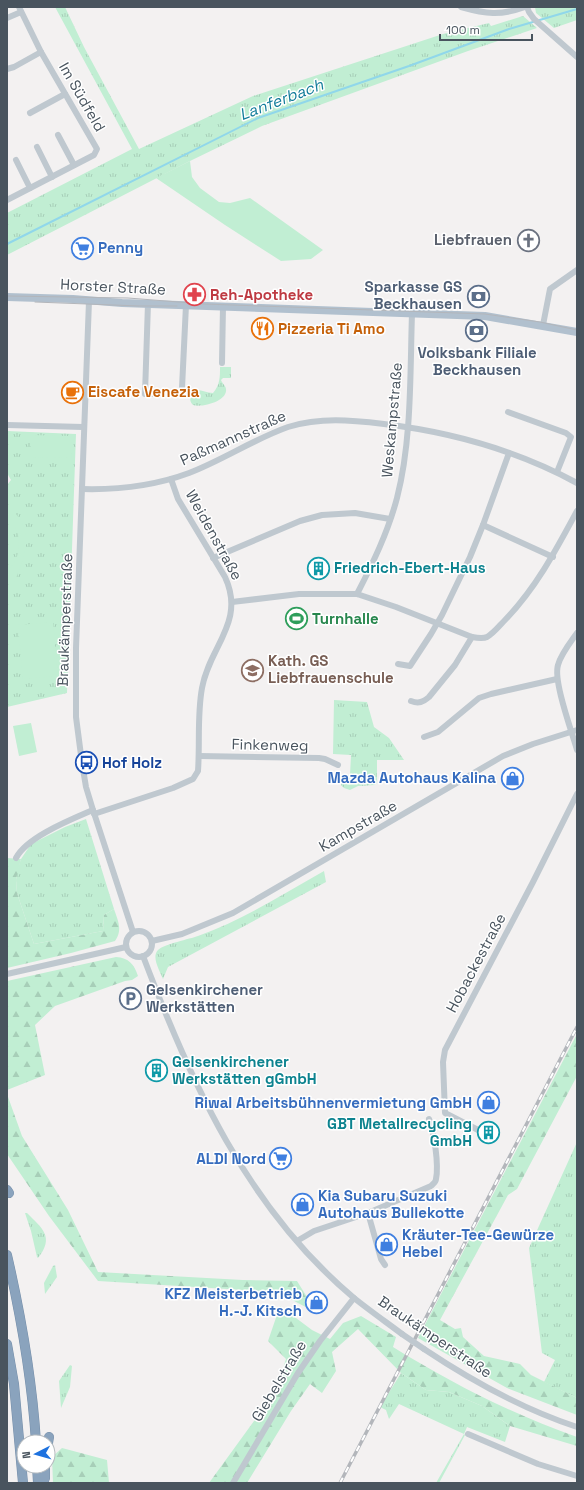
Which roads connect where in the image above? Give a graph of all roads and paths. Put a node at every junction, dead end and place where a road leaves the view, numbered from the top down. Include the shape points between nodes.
1 (461, 7) edge
2 (526, 7) edge
3 (20, 9) edge
4 (7, 18) edge
5 (42, 52) junction
6 (577, 57) edge
7 (7, 69) edge
8 (65, 94) junction
9 (30, 113) dead end
10 (58, 135) dead end
11 (37, 147) dead end
12 (16, 160) dead end
13 (74, 165) junction
14 (52, 176) junction
15 (30, 188) junction
16 (7, 199) edge
17 (577, 270) edge
18 (7, 297) edge
19 (89, 301) junction
20 (148, 303) junction
21 (186, 304) junction
22 (223, 306) junction
23 (412, 313) junction
24 (543, 325) junction
25 (577, 332) edge
26 (222, 363) dead end
27 (182, 388) dead end
28 (162, 394) dead end
29 (508, 412) dead end
30 (7, 425) edge
31 (84, 427) junction
32 (407, 427) junction
33 (577, 434) edge
34 (571, 437) junction
35 (509, 453) junction
36 (557, 472) junction
37 (171, 479) junction
38 (577, 483) edge
39 (82, 488) junction
40 (577, 511) edge
41 (390, 519) junction
42 (483, 525) junction
43 (553, 556) junction
44 (214, 558) junction
45 (357, 594) junction
46 (232, 602) junction
47 (437, 623) junction
48 (577, 634) edge
49 (472, 637) junction
50 (398, 664) dead end
51 (557, 679) junction
52 (411, 700) dead end
53 (574, 731) edge
54 (424, 737) dead end
55 (577, 750) edge
56 (199, 756) junction
57 (338, 765) dead end
58 (577, 794) edge
59 (93, 812) junction
60 (16, 858) dead end
61 (134, 932) junction
62 (152, 941) junction
63 (126, 947) junction
64 (143, 956) junction
65 (7, 974) edge
66 (428, 1119) dead end
67 (482, 1132) dead end
68 (368, 1213) junction
69 (297, 1241) junction
70 (7, 1255) edge
71 (386, 1265) dead end
72 (354, 1298) junction
73 (7, 1344) edge
74 (577, 1427) edge
75 (35, 1434) edge
76 (468, 1434) dead end
77 (577, 1476) edge
78 (23, 1483) edge
79 (233, 1483) edge

1 - 2 street via 480,13 496,14
2 - 6 street via 536,21
3 - 4 street
3 - 5 street, Im Südfeld
5 - 7 street
5 - 8 street, Im Südfeld
8 - 9 street
8 - 13 street, Im Südfeld via 97,149 94,156
10 - 13 street
11 - 14 street
12 - 15 street
13 - 14 street, Im Südfeld
14 - 15 street, Im Südfeld
15 - 16 street, Im Südfeld
17 - 24 street via 550,289
18 - 19 main road, Horster Straße
19 - 20 main road, Horster Straße
19 - 31 street, Braukämperstraße
20 - 21 main road, Horster Straße
20 - 28 street via 145,394
21 - 22 main road, Horster Straße
21 - 27 street
22 - 23 main road, Horster Straße
22 - 26 street
23 - 24 main road, Horster Straße via 490,316
23 - 32 street, Weskampstraße
24 - 25 main road, Horster Straße
29 - 34 street
30 - 31 street
31 - 39 street, Braukämperstraße
32 - 35 street, Paßmannstraße via 455,436
32 - 37 street, Paßmannstraße via 355,420 307,422 280,430 208,465
32 - 41 street, Weskampstraße via 402,474
33 - 34 street
34 - 36 street
35 - 36 street, Paßmannstraße
35 - 42 street
36 - 38 street, Paßmannstraße
37 - 39 street, Paßmannstraße via 125,488
37 - 44 street, Weidenstraße via 178,499
39 - 59 street, Braukämperstraße via 76,711 82,763
40 - 43 street
41 - 44 street via 356,513 322,515 300,521
41 - 45 street, Weskampstraße
42 - 43 street
42 - 47 street
43 - 49 street via 522,601 493,632 480,639
44 - 46 street, Weidenstraße via 228,584
45 - 46 street via 299,594
45 - 47 street
46 - 56 street, Weidenstraße via 227,629 202,687
47 - 49 street
47 - 50 street via 410,666
48 - 51 street via 557,666
49 - 52 street via 455,665 429,697 417,703
51 - 53 street
51 - 54 street via 479,698 438,732
53 - 55 street
53 - 62 street, Kampstraße via 503,756 233,913 182,934
56 - 57 street, Finkenweg via 319,758
56 - 59 street, Weidenstraße via 198,771 193,779 160,793
58 - 67 street, Hobackestraße via 445,1050 445,1113
59 - 60 street via 64,822 30,842 19,851
59 - 61 street, Braukämperstraße
61 - 62 street via 140,930 147,933
61 - 63 street via 128,937
62 - 64 street via 149,951
63 - 64 street via 133,955
63 - 65 street
64 - 69 street, Braukämperstraße via 178,1045 218,1128 262,1198
66 - 68 street via 432,1128 436,1180 431,1186
68 - 69 street via 314,1231
68 - 71 street via 380,1259
69 - 72 street, Braukämperstraße
70 - 75 highway via 20,1322
72 - 74 street, Braukämperstraße, bridge via 424,1349 488,1389 534,1411
72 - 79 street, Giebelstraße via 320,1340 298,1373
73 - 78 highway via 14,1384
76 - 77 street via 538,1464

